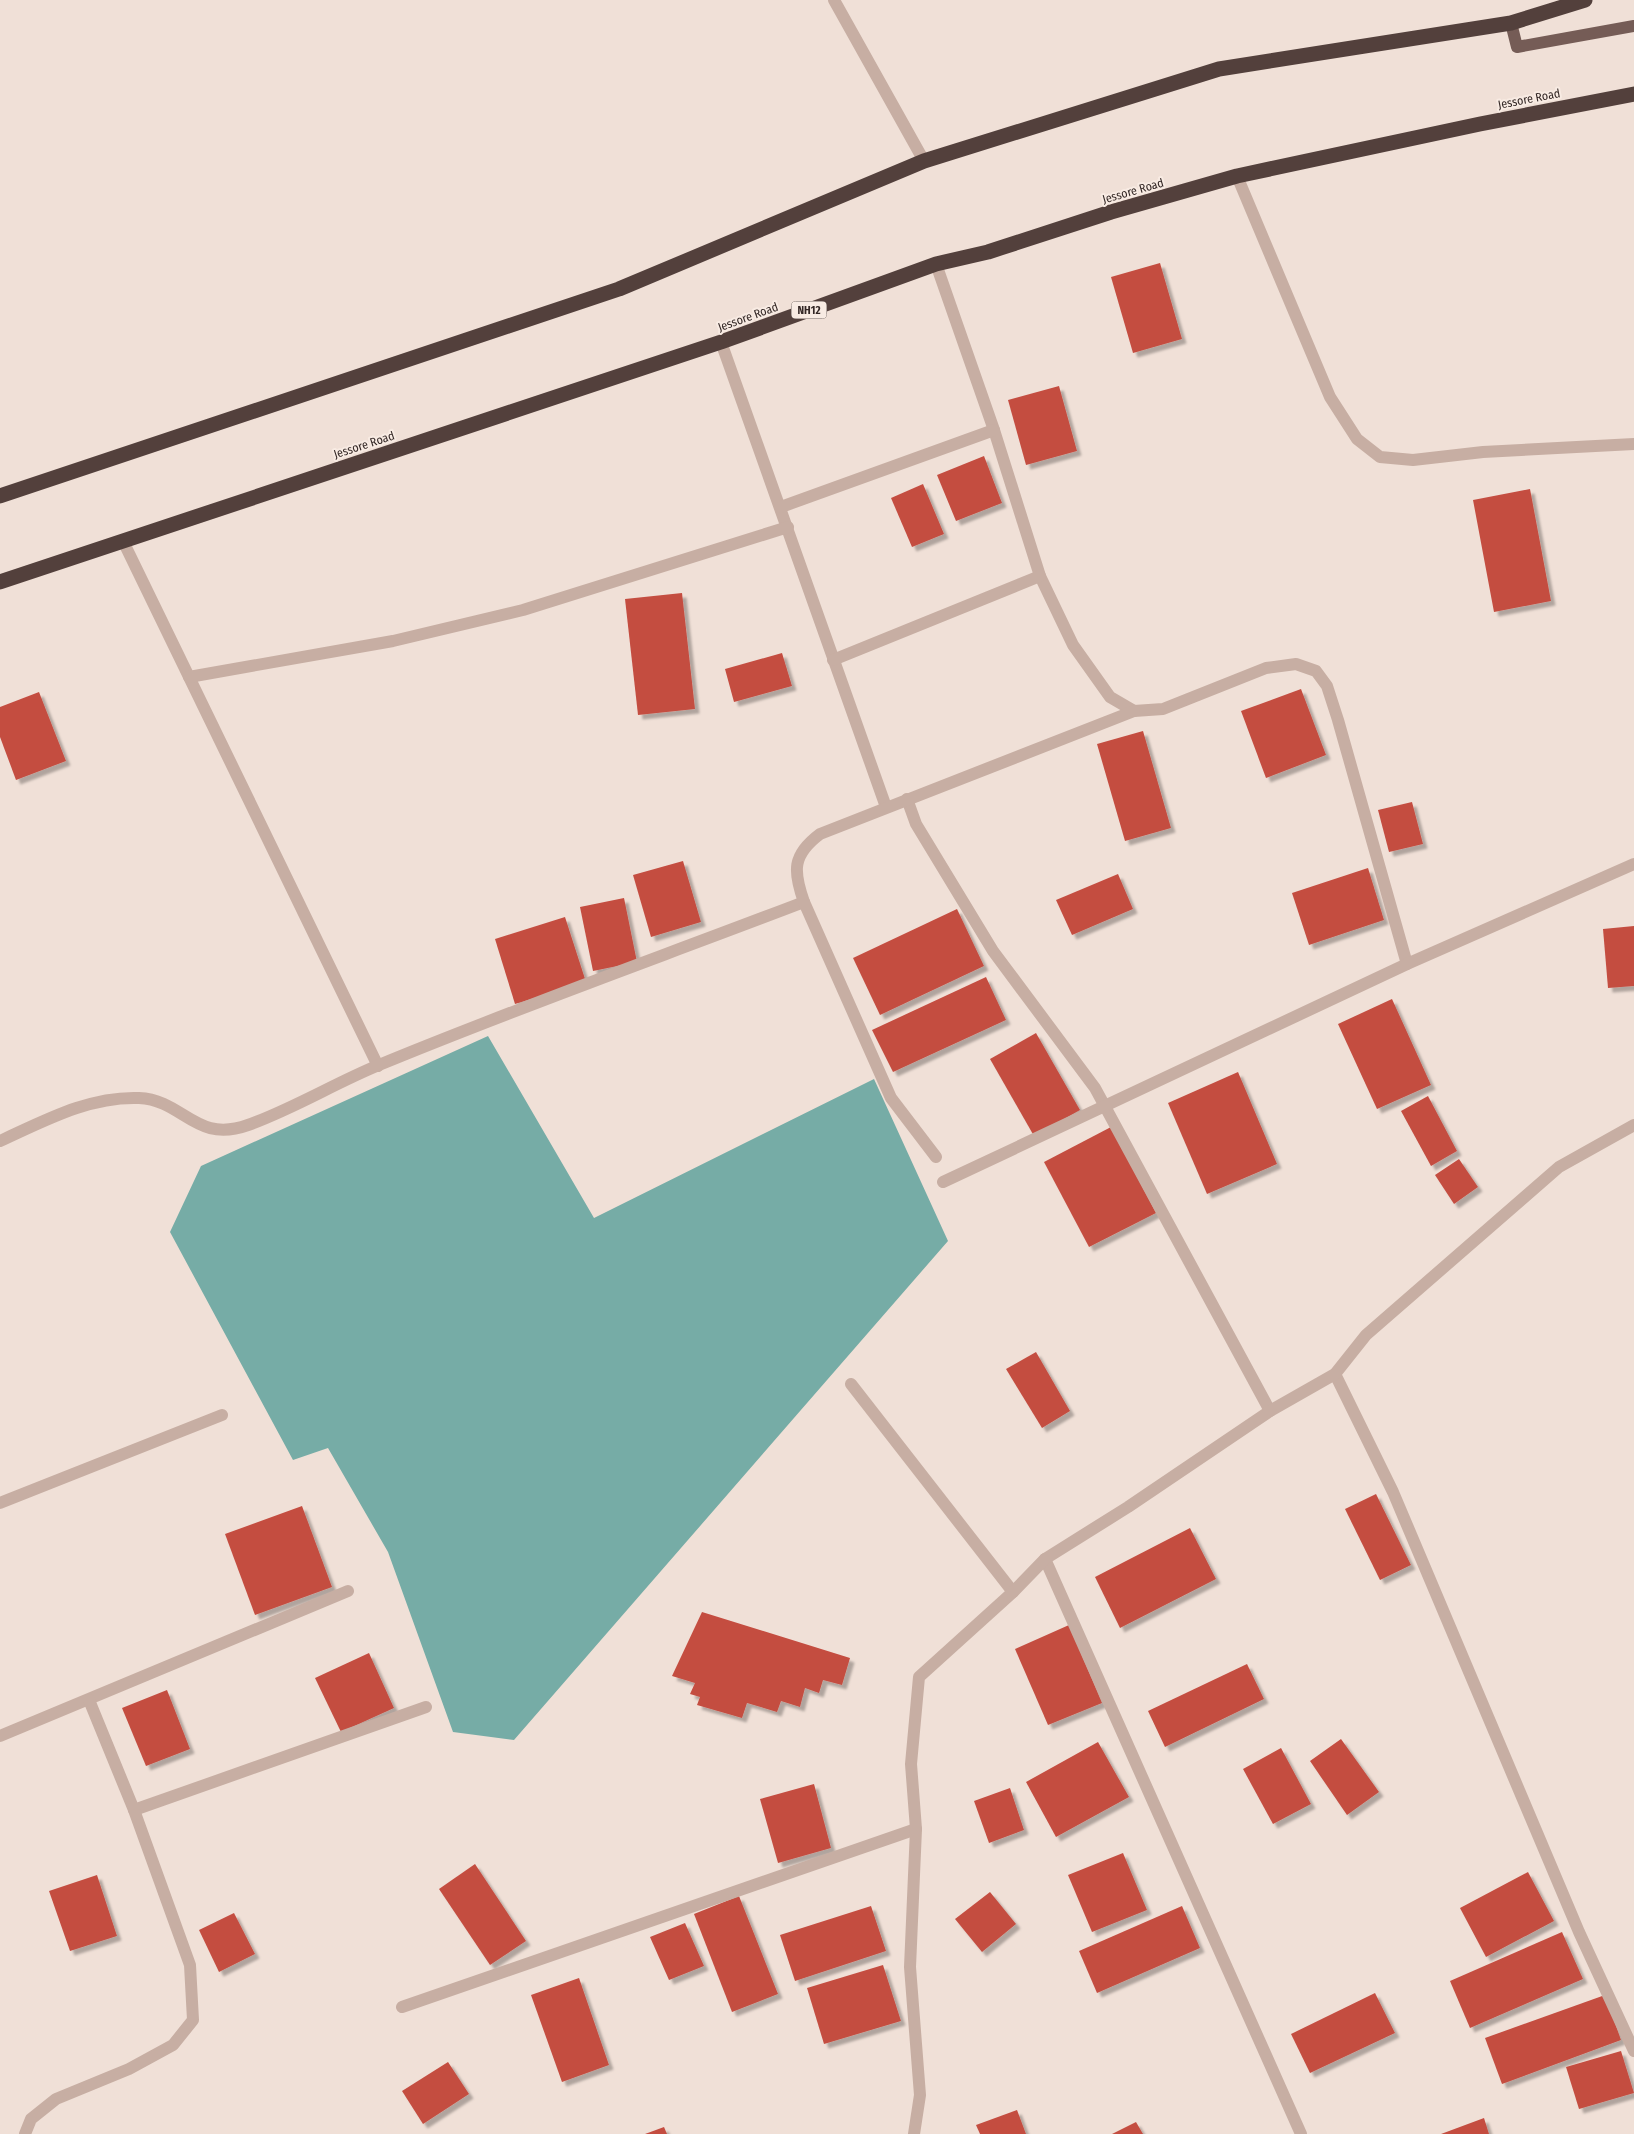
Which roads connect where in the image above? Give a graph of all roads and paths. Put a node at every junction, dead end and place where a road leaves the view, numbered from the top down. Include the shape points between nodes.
1 (834, 0) edge
2 (1585, 0) edge
3 (1511, 23) junction
4 (1634, 26) edge
5 (1634, 94) edge
6 (924, 161) junction
7 (1237, 176) junction
8 (936, 264) junction
9 (721, 342) junction
10 (994, 430) junction
11 (1634, 444) edge
12 (0, 496) edge
13 (781, 507) junction
14 (788, 527) junction
15 (123, 541) junction
16 (1040, 576) junction
17 (0, 582) edge
18 (833, 660) junction
19 (189, 677) junction
20 (1134, 711) junction
21 (907, 799) junction
22 (886, 807) junction
23 (1634, 864) edge
24 (804, 902) junction
25 (1408, 964) junction
26 (378, 1066) junction
27 (1106, 1106) junction
28 (1634, 1125) edge
29 (0, 1141) edge
30 (936, 1157) dead end
31 (943, 1182) dead end
32 (1335, 1374) junction
33 (851, 1384) dead end
34 (1270, 1411) junction
35 (222, 1415) dead end
36 (0, 1503) edge
37 (1045, 1559) junction
38 (348, 1591) dead end
39 (1013, 1592) junction
40 (88, 1700) junction
41 (426, 1707) dead end
42 (0, 1736) edge
43 (134, 1810) junction
44 (916, 1829) junction
45 (402, 2007) dead end
46 (1634, 2051) edge
47 (25, 2134) edge
48 (914, 2134) edge
49 (1300, 2134) edge

1 - 6 street
2 - 3 highway
3 - 4 main road via 1517,48
3 - 6 highway via 1219,69
5 - 7 highway, Jessore Road / NH12
6 - 12 highway via 619,289
7 - 8 highway, Jessore Road / NH12 via 988,252
7 - 11 street via 1330,397 1357,439 1380,457 1413,460 1483,452
8 - 9 highway, Jessore Road / NH12
8 - 10 street
9 - 13 street
9 - 15 highway, Jessore Road / NH12
10 - 13 street
10 - 16 street
13 - 14 street
14 - 18 street
14 - 19 street via 523,610 393,640
15 - 17 highway, Jessore Road / NH12
15 - 19 street
16 - 18 street
16 - 20 street via 1073,645 1110,697
18 - 22 street
19 - 26 street
20 - 21 street
20 - 25 street via 1163,709 1266,668 1296,664 1316,671 1327,686 1338,720
21 - 22 street
21 - 27 street via 916,824 993,952 1096,1088
22 - 24 street via 820,834 805,845 796,866 796,880
23 - 25 street
24 - 26 street
24 - 30 street via 891,1098
25 - 27 street
26 - 29 street via 248,1125 222,1132 197,1124 168,1106 140,1098 66,1110
27 - 31 street
27 - 34 street
28 - 32 street via 1559,1167 1366,1335
32 - 34 street
32 - 46 street via 1393,1492 1579,1932
33 - 39 street
34 - 37 street
35 - 36 street
37 - 39 street
37 - 49 street
38 - 40 street
39 - 44 street via 919,1677 911,1764
40 - 42 street
40 - 43 street
41 - 43 street
43 - 47 street via 190,1966 193,2020 173,2045 128,2069 56,2099 31,2119
44 - 45 street
44 - 48 street via 910,1967 920,2095

